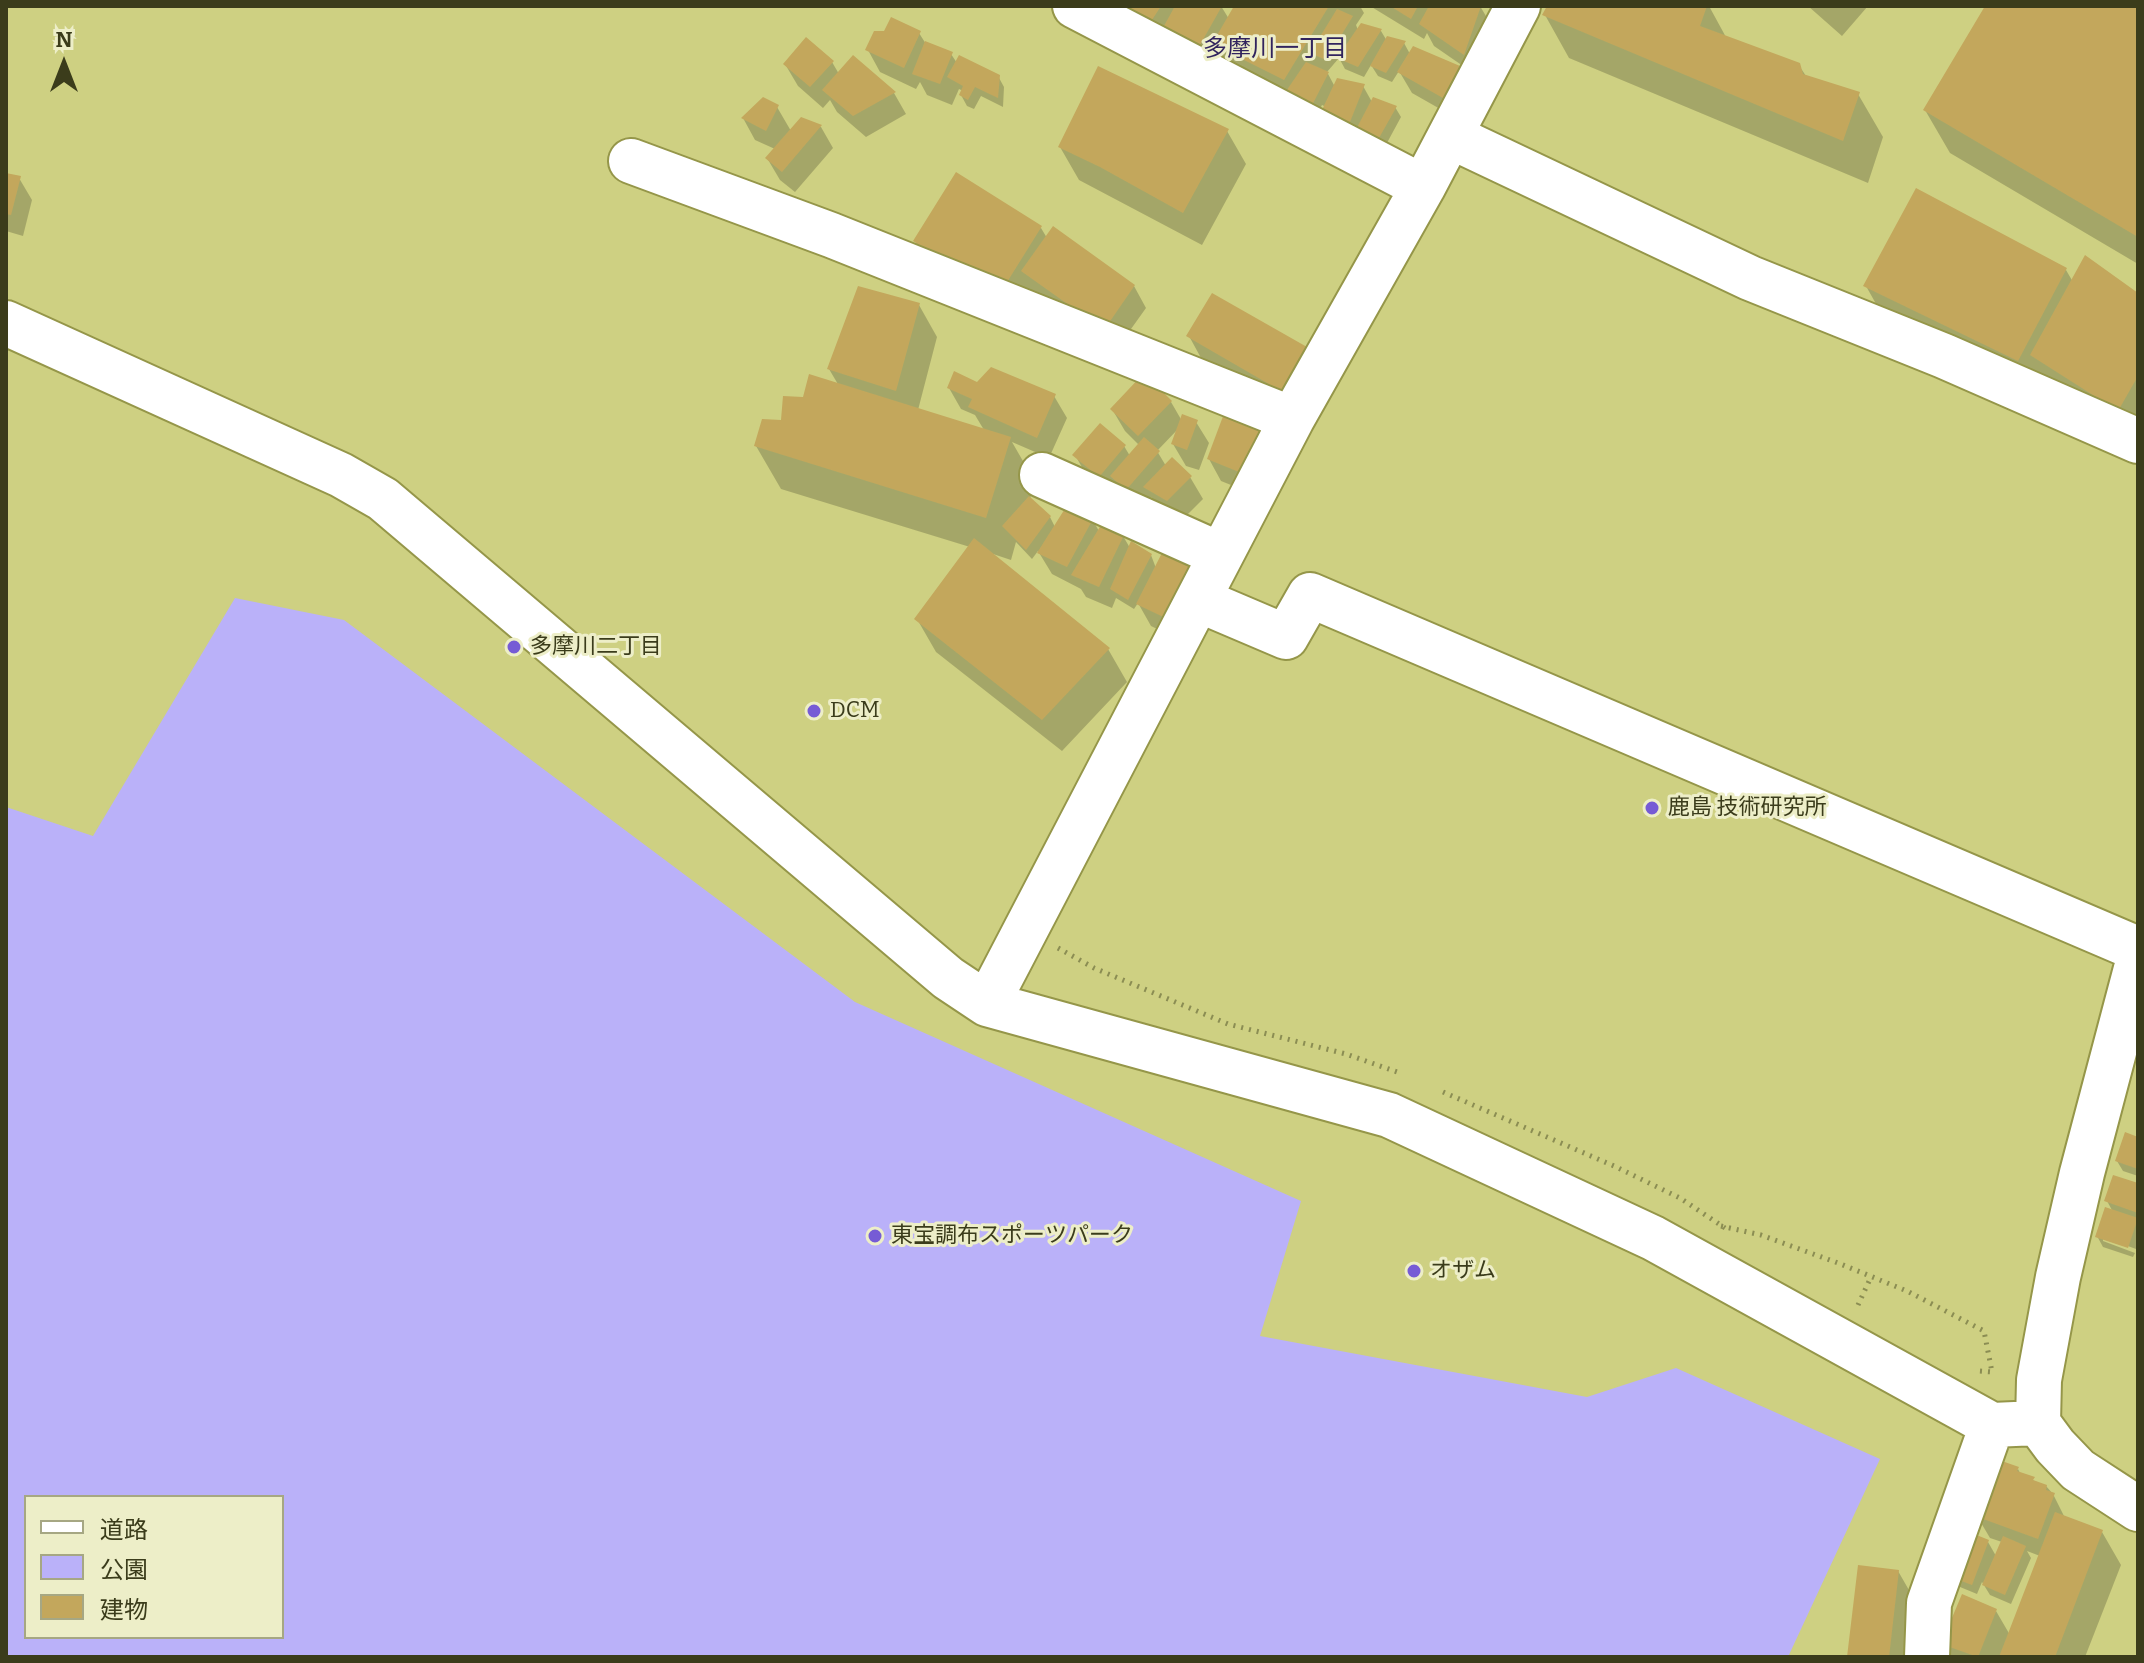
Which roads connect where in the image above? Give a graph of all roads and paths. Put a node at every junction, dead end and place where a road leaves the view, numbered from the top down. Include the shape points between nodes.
1 (1075, 6) edge
2 (1518, 6) edge
3 (1450, 136) junction
4 (631, 161) dead end
5 (1423, 187) junction
6 (6, 323) edge
7 (1292, 419) junction
8 (2138, 441) edge
9 (1042, 475) dead end
10 (1221, 555) junction
11 (1199, 600) junction
12 (2138, 949) edge
13 (2138, 961) edge
14 (987, 1004) junction
15 (1721, 1226) dead end
16 (1871, 1277) junction
17 (1857, 1307) dead end
18 (1992, 1372) dead end
19 (2038, 1423) junction
20 (1992, 1425) junction
21 (2138, 1509) edge
22 (1927, 1657) edge

1 - 5 street
2 - 3 street
3 - 5 street
3 - 8 street via 1750,278
4 - 7 street
5 - 7 street
6 - 14 street via 383,499 948,978
7 - 10 street
9 - 10 street
10 - 11 street
11 - 12 street via 1286,637 1310,595
11 - 14 street
13 - 19 street via 2058,1277 2039,1380
14 - 20 street via 1389,1115 1653,1238
15 - 16 path via 1761,1235
16 - 17 path
16 - 18 path via 1984,1331
19 - 20 street
19 - 21 street via 2078,1470
20 - 22 street via 1929,1603

